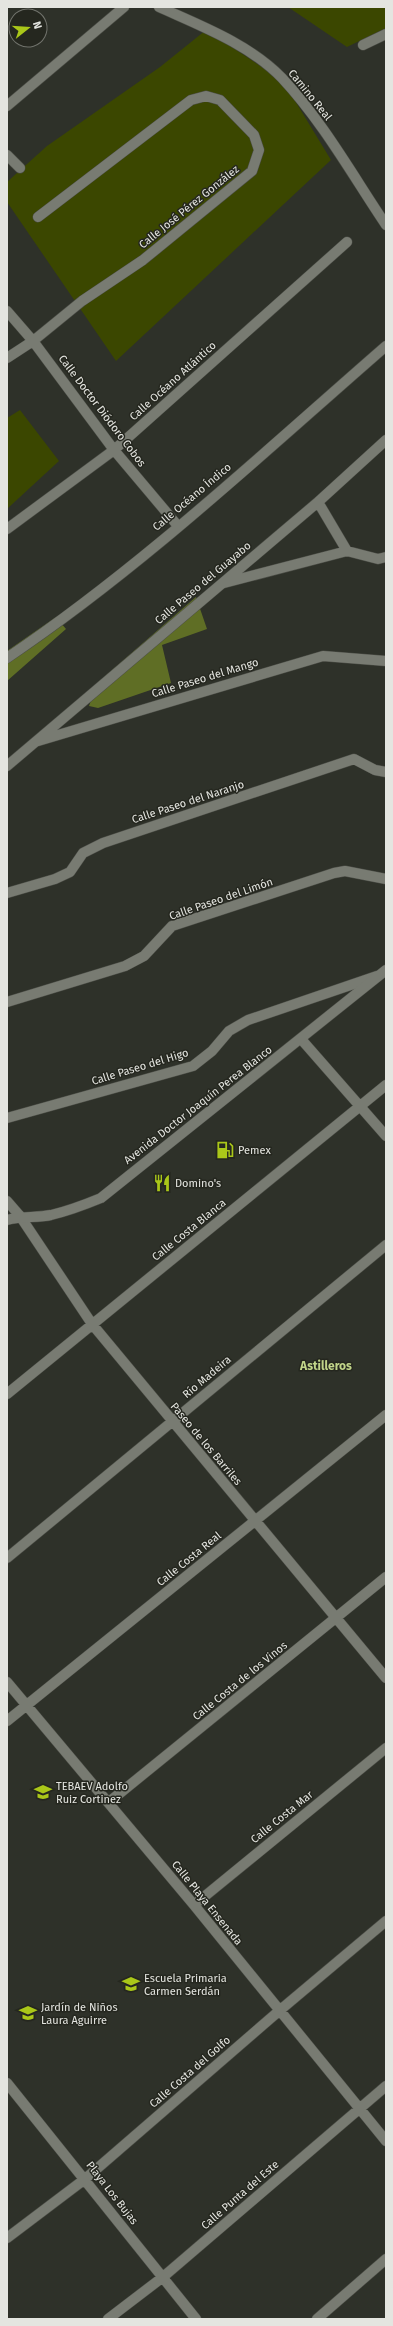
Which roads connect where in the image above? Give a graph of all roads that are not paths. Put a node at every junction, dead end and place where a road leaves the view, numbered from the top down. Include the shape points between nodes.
1 (124, 7) edge
2 (159, 7) edge
3 (386, 34) edge
4 (363, 45) dead end
5 (7, 106) edge
6 (7, 155) edge
7 (20, 168) dead end
8 (38, 217) dead end
9 (386, 225) edge
10 (347, 242) dead end
11 (7, 311) edge
12 (33, 340) junction
13 (386, 346) edge
14 (7, 358) edge
15 (386, 440) edge
16 (114, 450) junction
17 (318, 502) junction
18 (178, 526) junction
19 (7, 529) edge
20 (347, 550) junction
21 (386, 557) edge
22 (220, 584) junction
23 (7, 658) edge
24 (386, 661) edge
25 (34, 742) junction
26 (7, 766) edge
27 (386, 772) edge
28 (386, 879) edge
29 (7, 893) edge
30 (383, 973) edge
31 (7, 1002) edge
32 (301, 1039) junction
33 (386, 1085) edge
34 (362, 1106) junction
35 (7, 1118) edge
36 (386, 1136) edge
37 (7, 1201) edge
38 (20, 1216) junction
39 (7, 1220) edge
40 (386, 1245) edge
41 (92, 1324) junction
42 (7, 1394) edge
43 (386, 1415) edge
44 (172, 1422) junction
45 (255, 1520) junction
46 (7, 1558) edge
47 (386, 1577) edge
48 (336, 1618) junction
49 (386, 1678) edge
50 (7, 1682) edge
51 (26, 1706) junction
52 (7, 1721) edge
53 (386, 1748) edge
54 (109, 1802) junction
55 (194, 1905) junction
56 (386, 1921) edge
57 (279, 2010) junction
58 (7, 2083) edge
59 (386, 2086) edge
60 (359, 2108) junction
61 (386, 2141) edge
62 (85, 2179) junction
63 (7, 2238) edge
64 (386, 2259) edge
65 (163, 2277) junction
66 (108, 2319) edge
67 (196, 2319) edge
68 (317, 2319) edge

1 - 5 street
2 - 9 street, Camino Real via 228,38 282,78 320,125
3 - 4 street
6 - 7 street
8 - 12 street, Calle José Pérez González via 191,100 206,96 220,100 254,135 258,150 252,171 143,260 82,300
10 - 16 street, Calle Océano Atlántico
11 - 12 street, Calle Doctor Diódoro Cobos
12 - 14 street, Calle José Pérez González
12 - 16 street, Calle Doctor Diódoro Cobos
13 - 18 street, Calle Océano Índico
15 - 17 street, Calle Paseo del Guayabo
16 - 18 street, Calle Doctor Diódoro Cobos
16 - 19 street, Calle Océano Atlántico
17 - 20 street
17 - 22 street, Calle Paseo del Guayabo
18 - 23 street, Calle Océano Índico via 63,620
20 - 21 street via 378,559
20 - 22 street
22 - 25 street, Calle Paseo del Guayabo
24 - 25 street, Calle Paseo del Mango via 323,656
25 - 26 street, Calle Paseo del Guayabo
27 - 29 street, Calle Paseo del Naranjo via 375,770 354,759 103,843 83,853 70,872
28 - 31 street, Calle Paseo del Limón via 345,871 334,873 172,926 144,956 125,966
30 - 32 street, Avenida Doctor Joaquín Perea Blanco
30 - 35 street, Calle Paseo del Higo via 248,1020 229,1031 212,1051 193,1066
32 - 34 street
32 - 38 street, Avenida Doctor Joaquín Perea Blanco via 101,1198 74,1209 49,1215
33 - 34 street, Calle Costa Blanca
34 - 36 street
34 - 41 street, Calle Costa Blanca
37 - 38 street, Paseo de los Barriles
38 - 39 street, Avenida Doctor Joaquín Perea Blanco
38 - 41 street, Paseo de los Barriles
40 - 44 street, Río Madeira
41 - 42 street, Calle Costa Blanca
41 - 44 street, Paseo de los Barriles
43 - 45 street, Calle Costa Real
44 - 45 street, Paseo de los Barriles
44 - 46 street, Río Madeira
45 - 48 street, Paseo de los Barriles
45 - 51 street, Calle Costa Real
47 - 48 street, Calle Costa de los Vinos
48 - 49 street, Paseo de los Barriles
48 - 54 street, Calle Costa de los Vinos
50 - 51 street, Calle Playa Ensenada
51 - 52 street, Calle Costa Real
51 - 54 street, Calle Playa Ensenada
53 - 55 street, Calle Costa Mar
54 - 55 street, Calle Playa Ensenada
55 - 57 street, Calle Playa Ensenada
56 - 57 street, Calle Costa del Golfo
57 - 60 street, Calle Playa Ensenada
57 - 62 street, Calle Costa del Golfo
58 - 62 street, Playa Los Bujas
59 - 60 street, Calle Punta del Este
60 - 61 street, Calle Playa Ensenada
60 - 65 street, Calle Punta del Este
62 - 63 street, Calle Costa del Golfo
62 - 65 street, Playa Los Bujas
64 - 68 street
65 - 66 street, Calle Punta del Este
65 - 67 street, Playa Los Bujas

